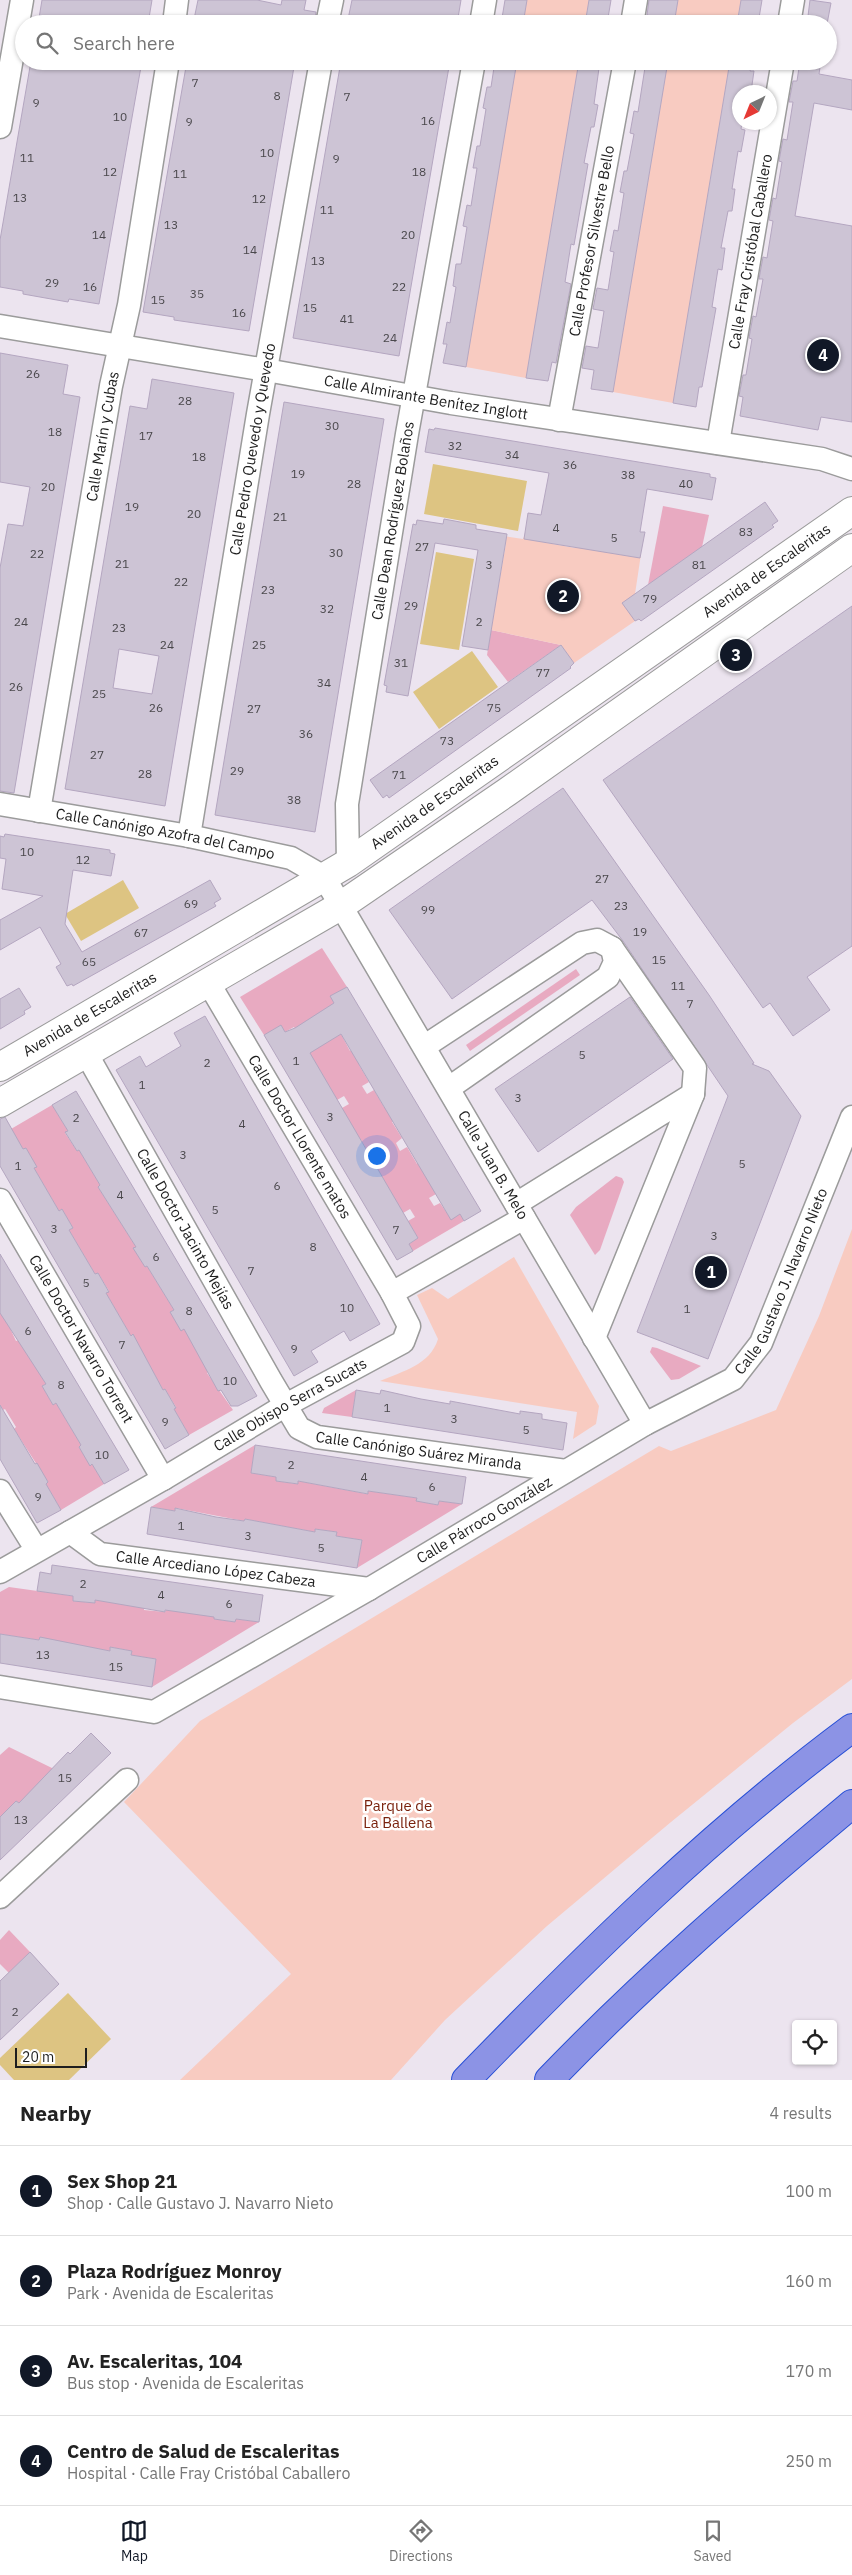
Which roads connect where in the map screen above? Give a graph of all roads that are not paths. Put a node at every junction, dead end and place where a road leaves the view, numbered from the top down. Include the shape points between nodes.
1 (22, 0) edge
2 (178, 0) edge
3 (332, 0) edge
4 (485, 0) edge
5 (636, 0) edge
6 (793, 0) edge
7 (19, 15) edge
8 (176, 15) edge
9 (330, 15) edge
10 (482, 15) edge
11 (634, 15) edge
12 (790, 15) edge
13 (15, 40) edge
14 (167, 70) edge
15 (319, 70) edge
16 (472, 70) edge
17 (623, 70) edge
18 (781, 70) edge
19 (0, 127) edge
20 (0, 326) edge
21 (120, 347) junction
22 (266, 370) junction
23 (415, 396) junction
24 (559, 420) junction
25 (718, 443) junction
26 (852, 469) edge
27 (852, 511) edge
28 (852, 548) edge
29 (0, 804) edge
30 (39, 811) junction
31 (189, 836) junction
32 (348, 863) junction
33 (324, 877) junction
34 (342, 905) junction
35 (612, 948) junction
36 (208, 982) junction
37 (425, 1046) junction
38 (86, 1052) junction
39 (0, 1067) edge
40 (449, 1088) junction
41 (693, 1094) junction
42 (0, 1103) edge
43 (852, 1117) edge
44 (0, 1200) edge
45 (520, 1211) junction
46 (392, 1293) junction
47 (594, 1338) junction
48 (286, 1404) junction
49 (645, 1424) junction
50 (566, 1471) junction
51 (163, 1479) junction
52 (0, 1491) edge
53 (70, 1532) junction
54 (36, 1549) junction
55 (0, 1572) edge
56 (329, 1583) junction
57 (369, 1589) junction
58 (323, 1616) junction
59 (0, 1687) edge
60 (852, 1728) edge
61 (127, 1780) dead end
62 (852, 1804) edge
63 (0, 1897) edge
64 (466, 2080) edge
65 (549, 2080) edge

1 - 7 street
2 - 8 street
3 - 9 street
4 - 10 street
5 - 11 street
6 - 12 street
13 - 19 street
14 - 21 street, Calle Marín y Cubas
15 - 22 street, Calle Pedro Quevedo y Quevedo
16 - 23 street, Calle Dean Rodríguez Bolaños
17 - 24 street, Calle Profesor Silvestre Bello
18 - 25 street, Calle Fray Cristóbal Caballero
20 - 21 street, Calle Almirante Benítez Inglott
21 - 22 street, Calle Almirante Benítez Inglott
21 - 30 street, Calle Marín y Cubas
22 - 23 street, Calle Almirante Benítez Inglott
22 - 31 street, Calle Pedro Quevedo y Quevedo
23 - 24 street, Calle Almirante Benítez Inglott
23 - 32 street, Calle Dean Rodríguez Bolaños via 347,804
24 - 25 street, Calle Almirante Benítez Inglott
25 - 26 street, Calle Almirante Benítez Inglott via 822,459
27 - 32 street, Avenida de Escaleritas
28 - 34 street, Avenida de Escaleritas
29 - 30 street, Calle Canónigo Azofra del Campo
30 - 31 street, Calle Canónigo Azofra del Campo
31 - 33 street, Calle Canónigo Azofra del Campo via 291,858
32 - 33 street, Avenida de Escaleritas
33 - 34 street, Calle Juan B. Melo
33 - 39 street, Avenida de Escaleritas
34 - 36 street, Avenida de Escaleritas
34 - 37 street, Calle Juan B. Melo
35 - 37 street via 597,940 582,943
35 - 40 street via 614,962 608,977
35 - 41 street via 695,1068
36 - 38 street, Avenida de Escaleritas
36 - 46 street, Calle Doctor Llorente matos
37 - 40 street, Calle Juan B. Melo
38 - 42 street, Avenida de Escaleritas
38 - 48 street, Calle Doctor Jacinto Mejías via 270,1382
40 - 45 street, Calle Juan B. Melo
41 - 45 street
41 - 47 street
43 - 49 street, Calle Gustavo J. Navarro Nieto via 761,1343 732,1378
44 - 51 street, Calle Doctor Navarro Torrent
45 - 46 street
45 - 47 street, Calle Juan B. Melo
46 - 48 street, Calle Obispo Serra Sucats via 409,1326 403,1342
47 - 49 street, Calle Juan B. Melo
48 - 50 street, Calle Canónigo Suárez Miranda via 299,1428 317,1437
48 - 51 street, Calle Obispo Serra Sucats
49 - 50 street, Calle Párroco González
50 - 57 street, Calle Párroco González
51 - 53 street, Calle Obispo Serra Sucats
52 - 54 street
53 - 54 street, Calle Obispo Serra Sucats
53 - 56 street, Calle Arcediano López Cabeza via 100,1554
54 - 55 street, Calle Obispo Serra Sucats
56 - 57 street, Calle Arcediano López Cabeza
56 - 58 street
57 - 58 street, Calle Párroco González
58 - 59 street, Calle Párroco González via 154,1712
60 - 64 highway via 707,1846 575,1968
61 - 63 street
62 - 65 highway via 725,1913 600,2027

